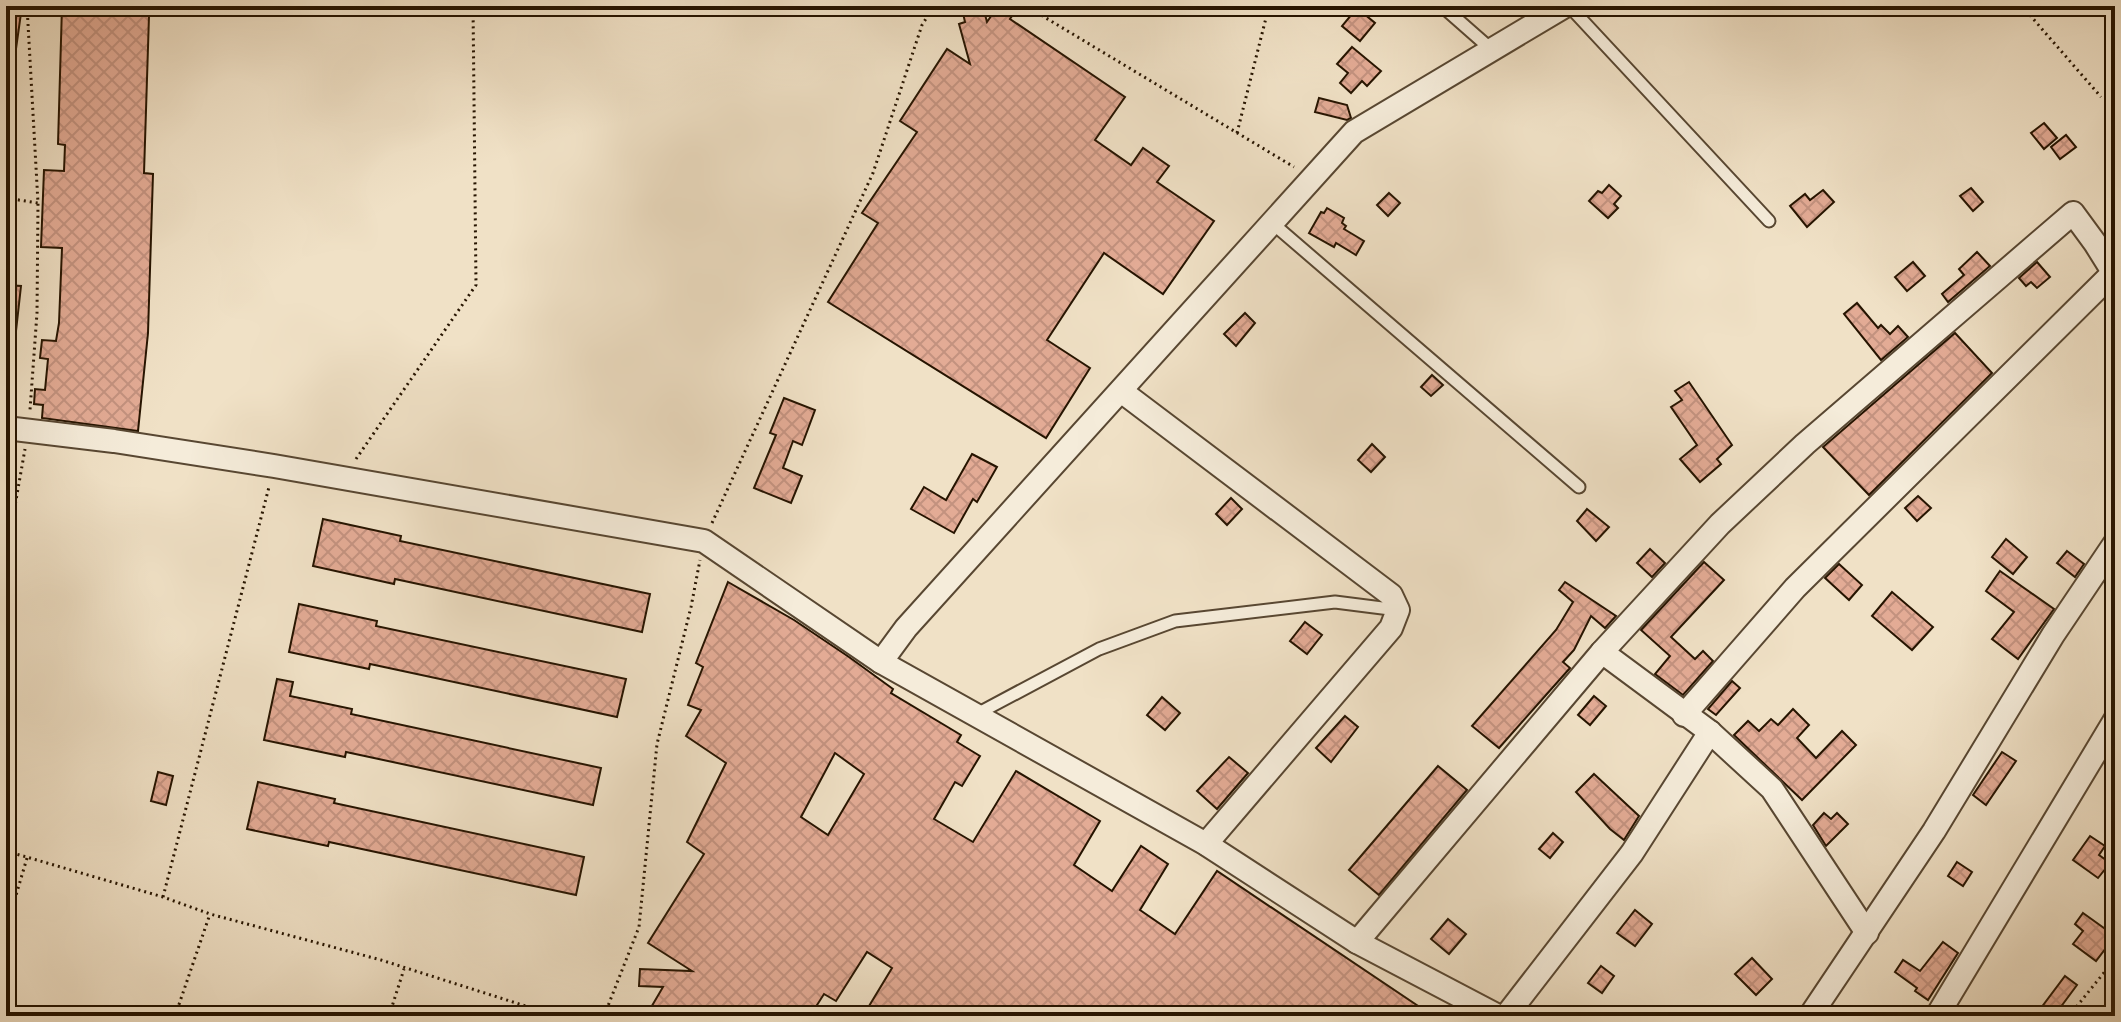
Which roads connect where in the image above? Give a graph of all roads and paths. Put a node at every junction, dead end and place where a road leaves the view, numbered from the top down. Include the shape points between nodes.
1 (27, 6) edge
2 (473, 6) edge
3 (934, 6) edge
4 (1026, 6) edge
5 (1269, 6) edge
6 (1442, 6) edge
7 (1567, 6) edge
8 (2022, 6) edge
9 (1493, 50) junction
10 (2101, 97) dead end
11 (1237, 133) junction
12 (1312, 178) junction
13 (6, 198) edge
14 (38, 203) junction
15 (1769, 221) dead end
16 (1271, 222) junction
17 (2114, 274) edge
18 (1121, 391) junction
19 (17, 430) edge
20 (274, 466) junction
21 (343, 479) junction
22 (1579, 487) dead end
23 (704, 541) junction
24 (2115, 543) edge
25 (6, 557) edge
26 (1398, 610) junction
27 (1602, 652) junction
28 (881, 662) junction
29 (975, 715) junction
30 (1684, 715) junction
31 (2115, 720) edge
32 (1710, 732) junction
33 (1206, 844) junction
34 (6, 851) edge
35 (27, 858) junction
36 (163, 897) junction
37 (210, 914) junction
38 (6, 929) edge
39 (1867, 933) junction
40 (1357, 942) junction
41 (2115, 959) edge
42 (404, 969) junction
43 (175, 1016) edge
44 (389, 1016) edge
45 (557, 1016) edge
46 (604, 1016) edge
47 (1498, 1016) edge
48 (1506, 1016) edge
49 (1810, 1016) edge
50 (1937, 1016) edge
51 (2069, 1016) edge

1 - 14 path
2 - 21 path via 476,285
3 - 23 path via 922,25 873,173
4 - 11 path
5 - 11 path
6 - 9 lane
7 - 9 street
7 - 15 lane
8 - 10 path
9 - 12 street via 1354,132
11 - 12 path
12 - 16 street
13 - 14 path
14 - 19 path via 37,313
16 - 18 street
16 - 22 lane
17 - 27 street via 2073,213 1805,444 1720,524
17 - 30 street via 1795,588
18 - 26 street via 1391,595
18 - 28 street
19 - 20 street
19 - 25 path
20 - 21 street
20 - 36 path
21 - 23 street
23 - 28 street
23 - 46 path via 657,744 639,927
24 - 39 street
26 - 29 lane via 1335,602 1175,621 1099,649
26 - 33 street via 1391,628
27 - 30 street
27 - 40 street
28 - 29 street
29 - 33 street
30 - 32 street
31 - 50 street
32 - 39 street via 1772,789
32 - 48 street via 1632,853
33 - 40 street
34 - 35 path
35 - 36 path
35 - 38 path
36 - 37 path
37 - 42 path
37 - 43 path
39 - 49 street
40 - 47 street
41 - 51 path
42 - 44 path
42 - 45 path

